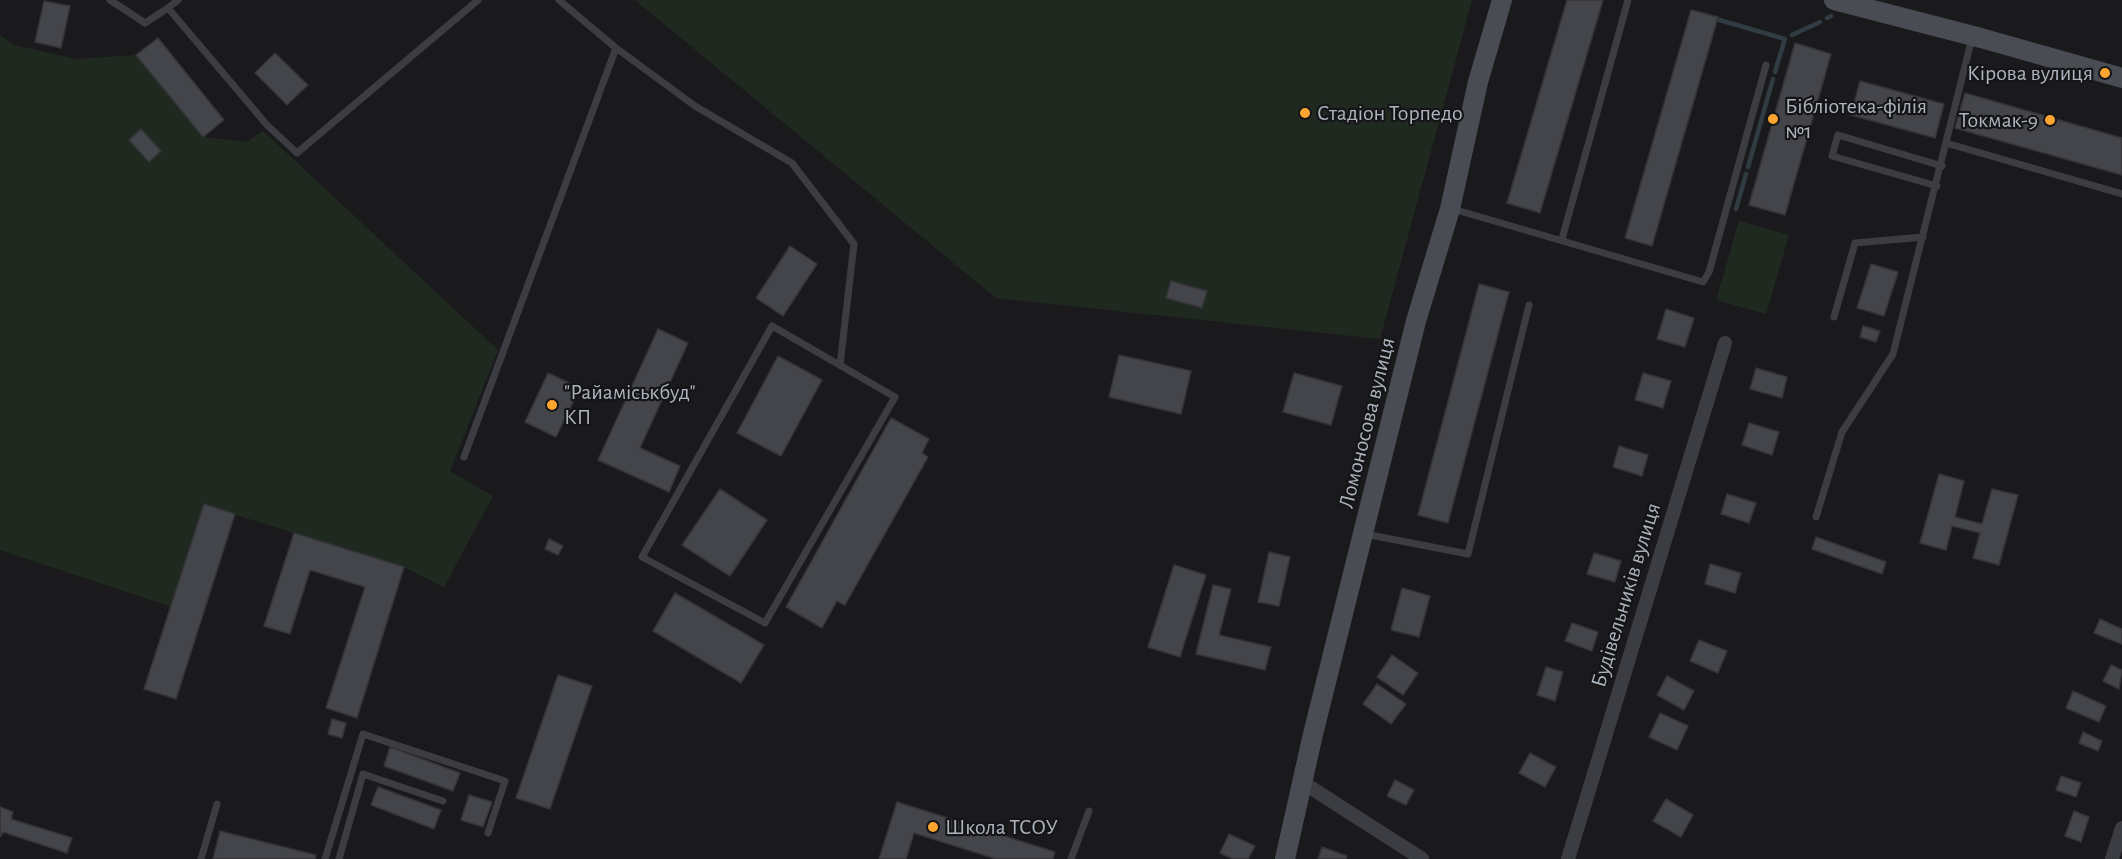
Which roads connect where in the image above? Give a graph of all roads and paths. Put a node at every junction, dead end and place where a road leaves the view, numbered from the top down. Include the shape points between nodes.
1 (110, 0) edge
2 (178, 0) edge
3 (478, 0) edge
4 (559, 0) edge
5 (1502, 0) edge
6 (1628, 0) edge
7 (1834, 0) edge
8 (168, 8) junction
9 (1973, 36) junction
10 (616, 48) junction
11 (1766, 65) dead end
12 (2122, 78) edge
13 (1946, 143) junction
14 (1942, 166) junction
15 (1937, 186) junction
16 (2122, 194) edge
17 (1450, 209) junction
18 (1923, 237) junction
19 (1562, 239) junction
20 (1529, 305) dead end
21 (1834, 317) dead end
22 (1725, 343) dead end
23 (840, 365) junction
24 (464, 457) dead end
25 (1816, 517) dead end
26 (1365, 534) junction
27 (1302, 782) junction
28 (443, 801) dead end
29 (216, 804) dead end
30 (1089, 811) dead end
31 (2122, 828) edge
32 (488, 833) dead end
33 (201, 859) edge
34 (325, 859) edge
35 (339, 859) edge
36 (1071, 859) edge
37 (1285, 859) edge
38 (1422, 859) edge
39 (1568, 859) edge
40 (2112, 859) edge

1 - 8 lane via 145,23
2 - 8 lane
3 - 8 lane via 297,153 267,124
4 - 10 lane
5 - 17 street, Ломоносова вулиця via 1478,82
6 - 19 lane
7 - 9 street
9 - 12 street
9 - 13 lane
10 - 23 lane via 695,106 792,163 854,244
10 - 24 lane
11 - 19 lane via 1703,282
13 - 14 lane
13 - 16 lane
14 - 15 lane
14 - 15 lane via 1838,135 1832,156
15 - 18 lane
17 - 19 lane
17 - 26 street, Ломоносова вулиця via 1416,321
18 - 21 lane via 1856,243
18 - 25 lane via 1893,354 1842,432
20 - 26 lane via 1468,554
22 - 39 street, Будівельників вулиця
23 - 23 lane via 895,397 765,623 642,557 772,326
26 - 27 street, Ломоносова вулиця
27 - 37 street, Ломоносова вулиця
27 - 38 street
28 - 35 lane via 363,774
29 - 33 lane
30 - 36 lane
31 - 40 street
32 - 34 lane via 506,781 363,734

